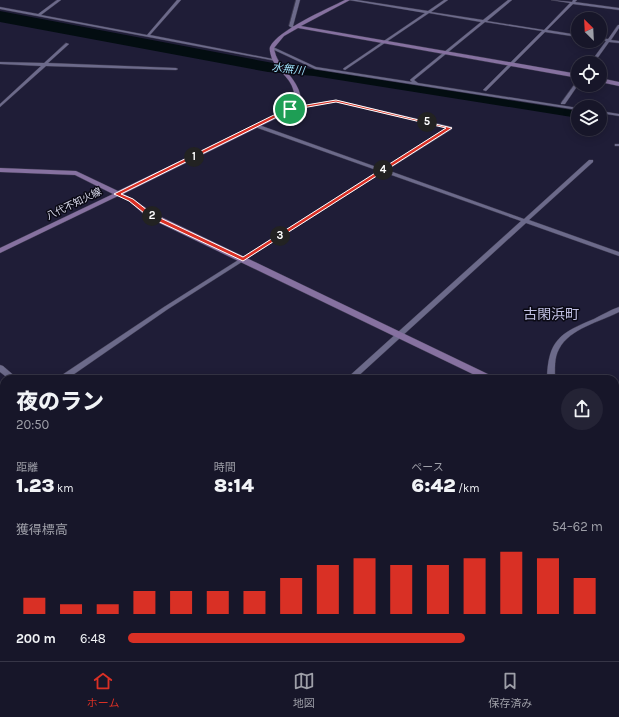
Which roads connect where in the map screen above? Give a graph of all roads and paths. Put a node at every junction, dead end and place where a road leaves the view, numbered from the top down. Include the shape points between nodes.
1 (59, 0) edge
2 (179, 0) edge
3 (298, 0) edge
4 (348, 0) edge
5 (351, 0) edge
6 (446, 0) edge
7 (510, 0) edge
8 (553, 0) edge
9 (574, 1) edge
10 (0, 8) edge
11 (619, 9) edge
12 (429, 12) junction
13 (39, 15) junction
14 (485, 21) junction
15 (619, 26) edge
16 (296, 27) junction
17 (544, 30) junction
18 (571, 35) edge
19 (148, 36) junction
20 (609, 40) junction
21 (384, 42) junction
22 (619, 42) edge
23 (67, 44) dead end
24 (272, 48) junction
25 (445, 53) junction
26 (597, 56) edge
27 (276, 60) junction
28 (0, 63) edge
29 (45, 65) junction
30 (510, 65) junction
31 (176, 69) dead end
32 (345, 69) dead end
33 (571, 75) edge
34 (607, 81) edge
35 (417, 84) junction
36 (619, 84) edge
37 (485, 90) dead end
38 (571, 92) edge
39 (563, 103) dead end
40 (0, 106) edge
41 (571, 108) edge
42 (290, 109) junction
43 (607, 113) edge
44 (619, 115) edge
45 (258, 126) junction
46 (591, 161) dead end
47 (0, 170) edge
48 (383, 170) junction
49 (117, 194) junction
50 (525, 221) junction
51 (0, 251) edge
52 (619, 254) edge
53 (243, 259) junction
54 (619, 309) edge
55 (399, 335) junction
56 (0, 368) edge
57 (9, 375) edge
58 (68, 375) edge
59 (354, 375) edge
60 (483, 375) edge
61 (551, 375) edge

1 - 13 street
2 - 19 street
3 - 16 street via 291,21 291,26
4 - 16 main road
5 - 12 street
6 - 12 street
7 - 14 street
8 - 9 street
9 - 11 street
9 - 17 street
10 - 13 street
12 - 14 street
12 - 21 street
13 - 19 street
14 - 17 street
14 - 25 street
15 - 20 street
16 - 21 main road
16 - 24 main road via 282,35
17 - 18 street
17 - 30 street
19 - 27 street
20 - 22 street
20 - 26 street
21 - 25 main road
21 - 32 street
23 - 29 street
24 - 27 main road
24 - 35 street via 315,68
25 - 30 main road
25 - 35 street via 412,80
27 - 42 main road via 298,87 298,98
28 - 29 street
29 - 31 street
29 - 40 street
30 - 33 main road
30 - 37 street
34 - 36 main road
35 - 41 street
38 - 39 street
42 - 45 main road, 八代不知火線
42 - 48 street via 336,101 450,128
43 - 44 street
45 - 48 street
45 - 49 main road, 八代不知火線
46 - 50 street
47 - 49 main road via 76,173
48 - 50 street
48 - 53 street
49 - 51 main road, 八代不知火線
49 - 53 main road via 131,200 150,215
50 - 52 street
50 - 55 street
53 - 55 main road
53 - 58 street
54 - 61 street via 603,319 570,331 558,344 551,357
55 - 59 street
55 - 60 main road
56 - 57 street

